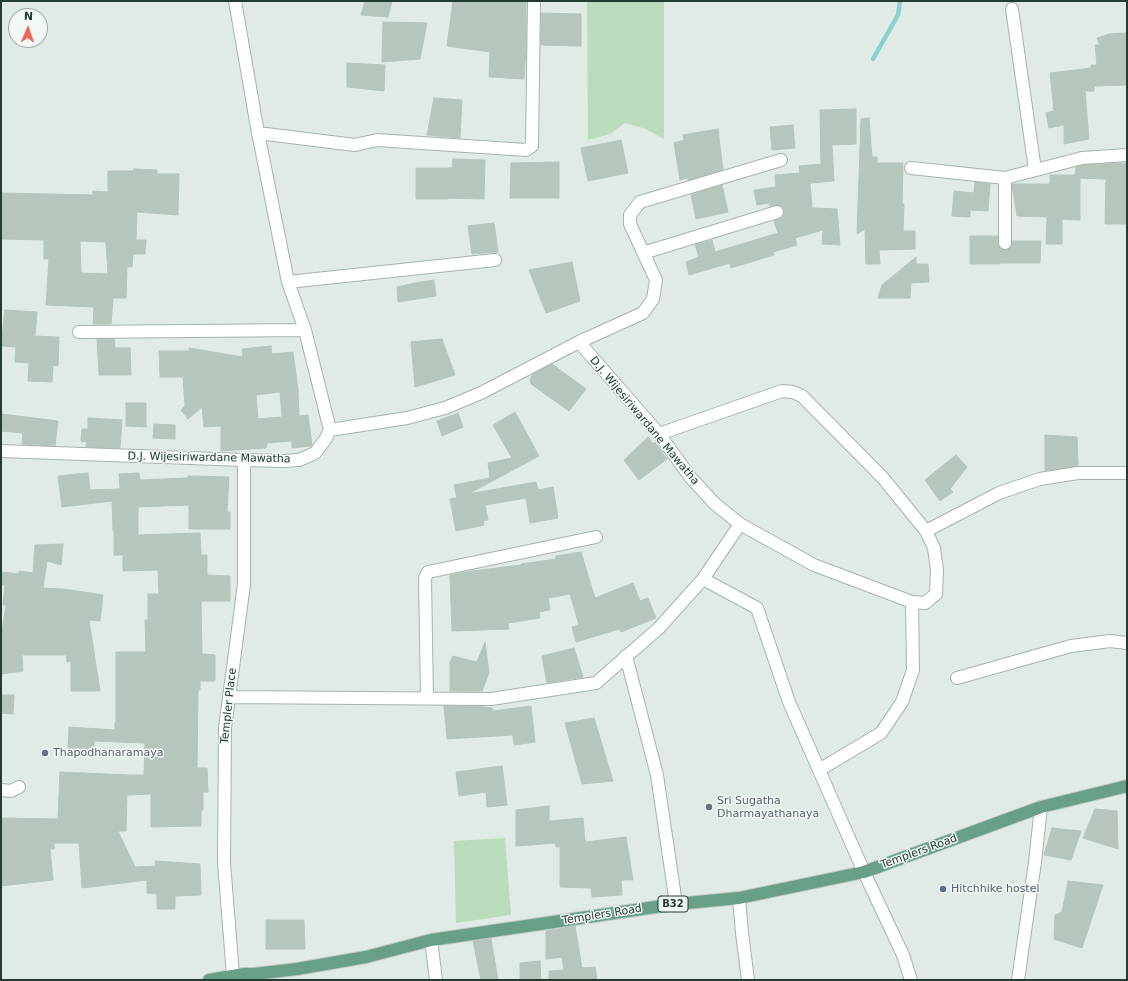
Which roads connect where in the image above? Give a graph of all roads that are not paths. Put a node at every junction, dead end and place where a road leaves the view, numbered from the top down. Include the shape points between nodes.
1 (235, 1) edge
2 (534, 1) edge
3 (1012, 9) dead end
4 (258, 133) junction
5 (1127, 155) edge
6 (782, 160) dead end
7 (911, 168) dead end
8 (1034, 170) junction
9 (1004, 178) junction
10 (777, 212) dead end
11 (1004, 243) dead end
12 (642, 252) junction
13 (495, 260) dead end
14 (288, 282) junction
15 (305, 330) junction
16 (79, 332) dead end
17 (579, 342) junction
18 (330, 430) junction
19 (659, 434) junction
20 (1, 451) edge
21 (244, 460) junction
22 (1127, 473) edge
23 (740, 524) junction
24 (926, 531) junction
25 (596, 537) dead end
26 (703, 579) junction
27 (912, 602) junction
28 (1127, 643) edge
29 (626, 656) junction
30 (957, 678) dead end
31 (230, 697) junction
32 (427, 698) junction
33 (819, 770) junction
34 (1127, 786) edge
35 (19, 787) dead end
36 (1, 790) edge
37 (1040, 806) junction
38 (864, 872) junction
39 (739, 898) junction
40 (676, 904) junction
41 (431, 940) junction
42 (233, 975) junction
43 (255, 977) edge
44 (209, 980) edge
45 (436, 980) edge
46 (748, 980) edge
47 (911, 980) edge
48 (1018, 980) edge

1 - 4 street
2 - 4 street via 532,146 526,150 377,140 354,145
3 - 8 street
4 - 14 street
5 - 8 street via 1082,158
6 - 12 street via 640,202 630,215 630,224
7 - 9 street
8 - 9 street
9 - 11 street
10 - 12 street
12 - 17 street via 656,280 650,304 643,313
13 - 14 street
14 - 15 street
15 - 16 street
15 - 18 street
17 - 18 street via 481,393 446,408 407,418
17 - 19 street, D.J. Wijesiriwardane Mawatha
18 - 21 street, D.J. Wijesiriwardane Mawatha via 315,453 299,460
19 - 23 street, D.J. Wijesiriwardane Mawatha via 691,478 715,504
19 - 24 street via 782,391 793,392 802,396 883,478
20 - 21 street, D.J. Wijesiriwardane Mawatha
21 - 31 street, Templer Place via 244,584
22 - 24 street via 1078,473 1040,479 999,493
23 - 26 street
23 - 27 street, D.J. Wijesiriwardane Mawatha via 814,565
24 - 27 street via 934,548 937,570 936,594 925,603
25 - 32 street via 428,572 425,578
26 - 29 street via 659,628
26 - 33 street via 757,608 789,702
27 - 33 street via 913,670 902,702 881,733
28 - 30 street via 1110,641 1070,646
29 - 32 street via 596,683 492,699
29 - 40 street via 657,775
31 - 32 street
31 - 42 street, Templer Place via 225,728 224,863
33 - 38 street
34 - 37 main road, Templers Road / B32
35 - 36 street via 11,791
37 - 38 main road, Templers Road / B32
37 - 48 street via 1035,862
38 - 39 main road, Templers Road / B32
38 - 47 street via 903,955
39 - 40 main road, Templers Road / B32
39 - 46 street
40 - 41 main road, Templers Road / B32
41 - 43 main road, Templers Road / B32 via 366,957
41 - 45 street
42 - 43 main road, Templers Road / B32
42 - 44 main road, Templers Road / B32

